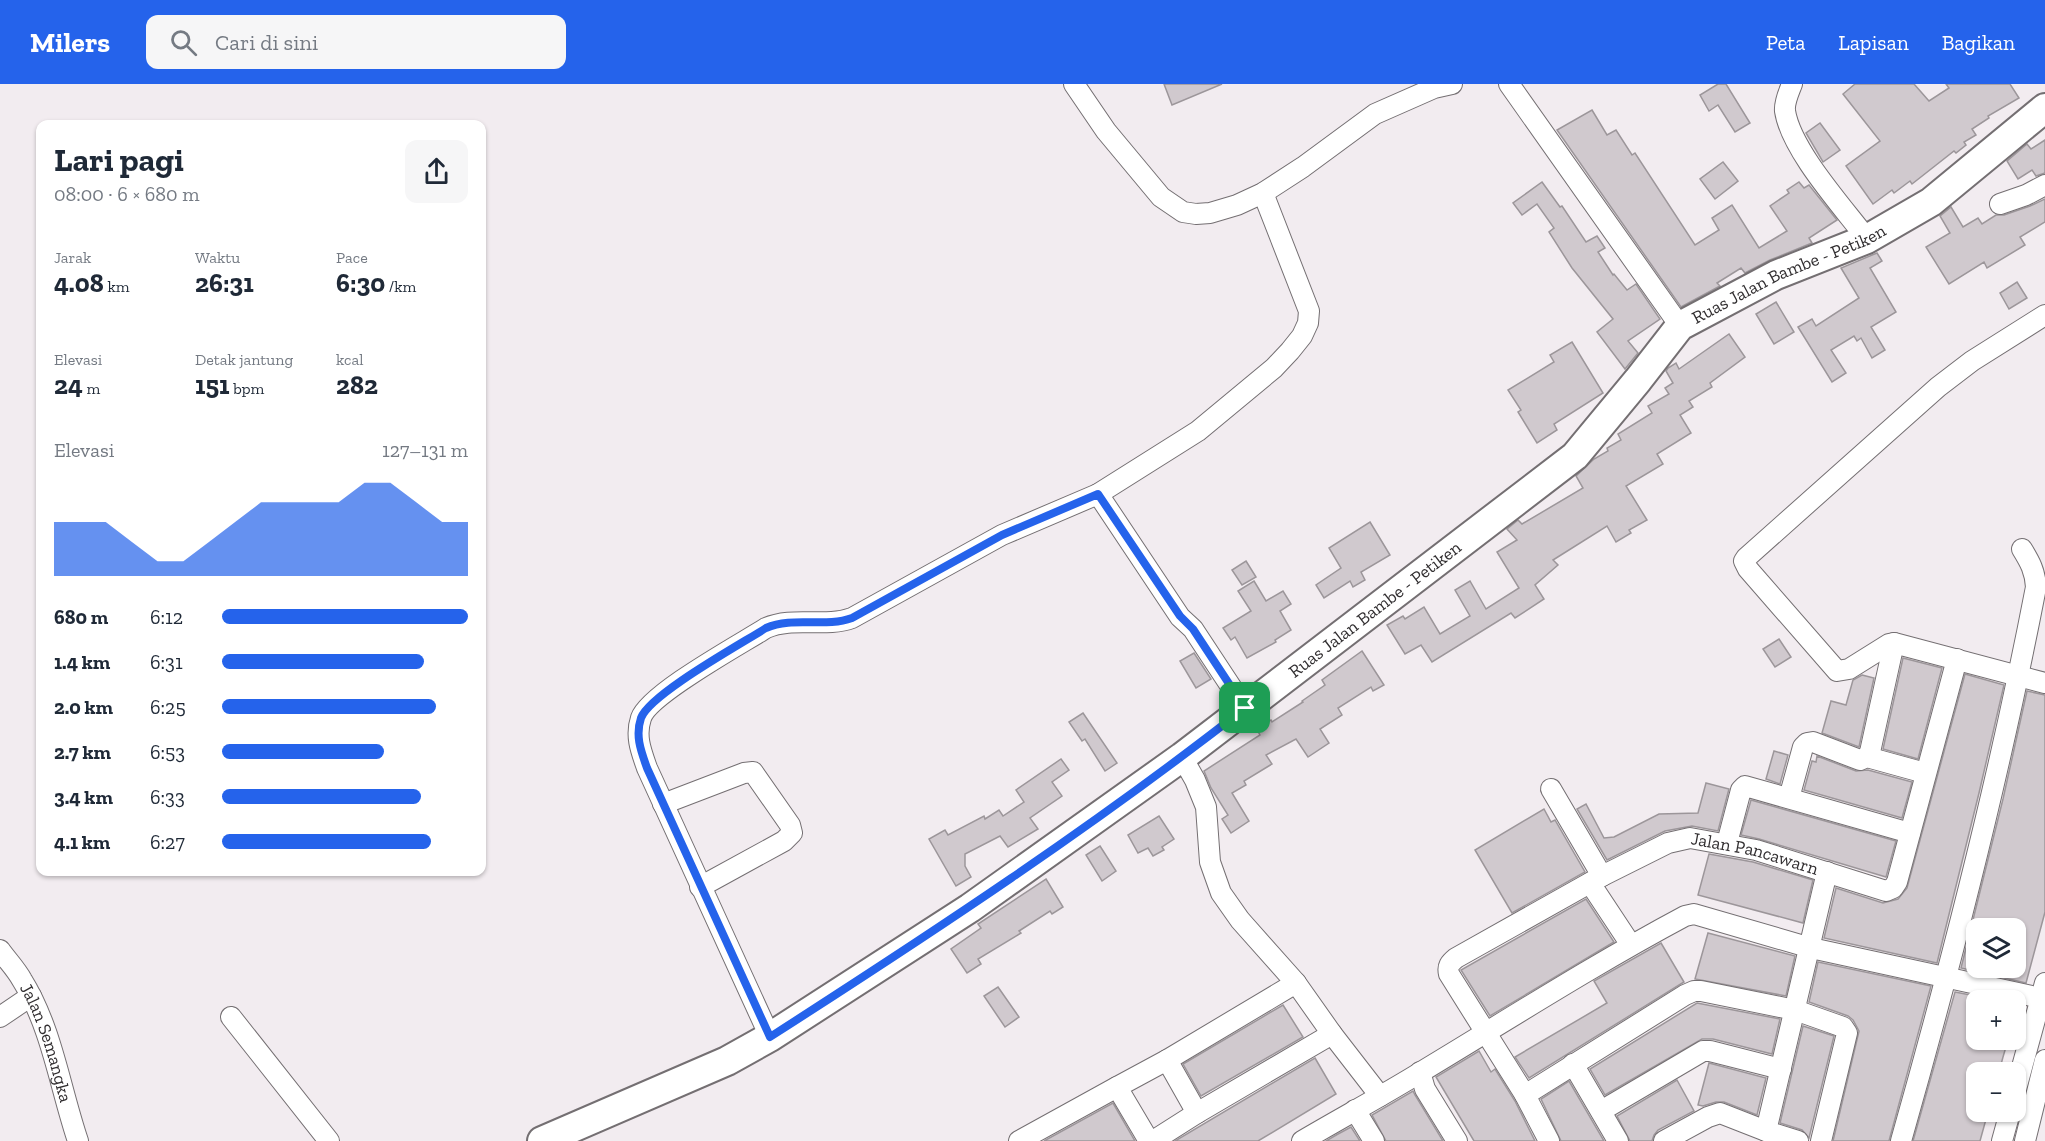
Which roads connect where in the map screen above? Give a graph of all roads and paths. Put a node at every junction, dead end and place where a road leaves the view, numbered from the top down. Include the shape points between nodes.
1 (1074, 84) edge
2 (1452, 84) edge
3 (1509, 84) edge
4 (1792, 84) edge
5 (2043, 115) edge
6 (2045, 185) edge
7 (1263, 193) junction
8 (2000, 204) dead end
9 (1867, 239) junction
10 (2045, 315) edge
11 (1680, 326) junction
12 (1098, 494) junction
13 (2022, 549) dead end
14 (1894, 643) junction
15 (1957, 659) junction
16 (2019, 676) junction
17 (2045, 682) edge
18 (1245, 708) junction
19 (1182, 757) junction
20 (1867, 757) junction
21 (1925, 773) junction
22 (1551, 789) dead end
23 (1789, 798) junction
24 (663, 804) junction
25 (1910, 833) junction
26 (1727, 843) junction
27 (1827, 872) junction
28 (1596, 879) junction
29 (700, 887) junction
30 (1631, 945) junction
31 (1811, 948) junction
32 (0, 950) edge
33 (1947, 978) junction
34 (1296, 983) junction
35 (2044, 993) edge
36 (31, 996) junction
37 (1795, 1010) junction
38 (0, 1017) edge
39 (231, 1017) dead end
40 (1485, 1031) junction
41 (1332, 1034) junction
42 (770, 1037) junction
43 (1167, 1060) junction
44 (2045, 1060) edge
45 (2024, 1062) edge
46 (1573, 1064) junction
47 (1781, 1069) junction
48 (1420, 1072) junction
49 (1117, 1087) junction
50 (1525, 1095) junction
51 (1380, 1096) junction
52 (2040, 1100) edge
53 (1355, 1110) junction
54 (1601, 1111) junction
55 (1197, 1113) junction
56 (2007, 1122) edge
57 (1766, 1131) junction
58 (78, 1141) edge
59 (329, 1141) edge
60 (542, 1141) edge
61 (1019, 1141) edge
62 (1151, 1141) edge
63 (1302, 1141) edge
64 (1374, 1141) edge
65 (1457, 1141) edge
66 (1549, 1141) edge
67 (1618, 1141) edge
68 (1664, 1141) edge
69 (1798, 1141) edge
70 (1821, 1141) edge
71 (1901, 1141) edge
72 (2002, 1141) edge
73 (2025, 1141) edge

1 - 7 street via 1106,131 1161,197 1175,208 1210,213
2 - 7 street via 1375,114
3 - 11 street
4 - 9 street via 1785,108 1791,133
5 - 9 main road, Ruas Jalan Bambe - Petiken via 1931,202
6 - 8 street
7 - 12 street via 1309,311 1302,336 1274,368 1198,430
9 - 11 main road, Ruas Jalan Bambe - Petiken via 1776,275
10 - 14 street via 1938,387 1744,561 1838,671 1849,669
11 - 18 main road, Ruas Jalan Bambe - Petiken via 1575,456
12 - 18 street
12 - 24 street via 1002,535 852,618 784,622 766,628 671,688 641,717 638,742
13 - 16 street via 2036,574 2036,587
14 - 15 street
14 - 20 street
15 - 16 street
15 - 21 street, Jalan Pancawarn
16 - 17 street
16 - 33 street
18 - 19 main road, Ruas Jalan Bambe - Petiken
19 - 34 street via 1206,807 1209,862 1221,893
19 - 42 main road, Ruas Jalan Bambe - Petiken via 970,908
20 - 21 street
20 - 23 street via 1860,759 1807,743
21 - 25 street, Jalan Pancawarn
22 - 28 street
23 - 25 street
23 - 26 street via 1745,786
24 - 29 street
24 - 29 street via 753,772 790,825 792,833 784,841
25 - 27 street, Jalan Pancawarn via 1893,888 1886,891
26 - 27 street, Jalan Pancawarn
26 - 28 street, Jalan Pancawarn via 1678,840
27 - 31 street
28 - 30 street
28 - 40 street, Jalan Pancawarn via 1451,962 1449,974
29 - 42 street
30 - 31 street via 1694,914
30 - 40 street
31 - 33 street
31 - 37 street
32 - 36 street, Jalan Semangka
33 - 35 street
33 - 71 street
34 - 41 street
34 - 43 street
35 - 45 street
36 - 38 street
36 - 58 street, Jalan Semangka via 48,1038
37 - 46 street via 1694,991
37 - 47 street
37 - 70 street via 1843,1027 1847,1033
39 - 59 street
40 - 48 street
40 - 50 street
41 - 51 street
41 - 55 street
42 - 60 main road, Ruas Jalan Bambe - Petiken via 727,1061
43 - 49 street
43 - 55 street
44 - 52 street
46 - 50 street
46 - 54 street
47 - 54 street via 1703,1051
47 - 57 street
48 - 51 street
48 - 65 street via 1425,1089
49 - 61 street
49 - 62 street
50 - 66 street
51 - 53 street
52 - 73 street
53 - 63 street
53 - 64 street
54 - 67 street
55 - 62 street
56 - 72 street
57 - 68 street via 1717,1113
57 - 69 street

